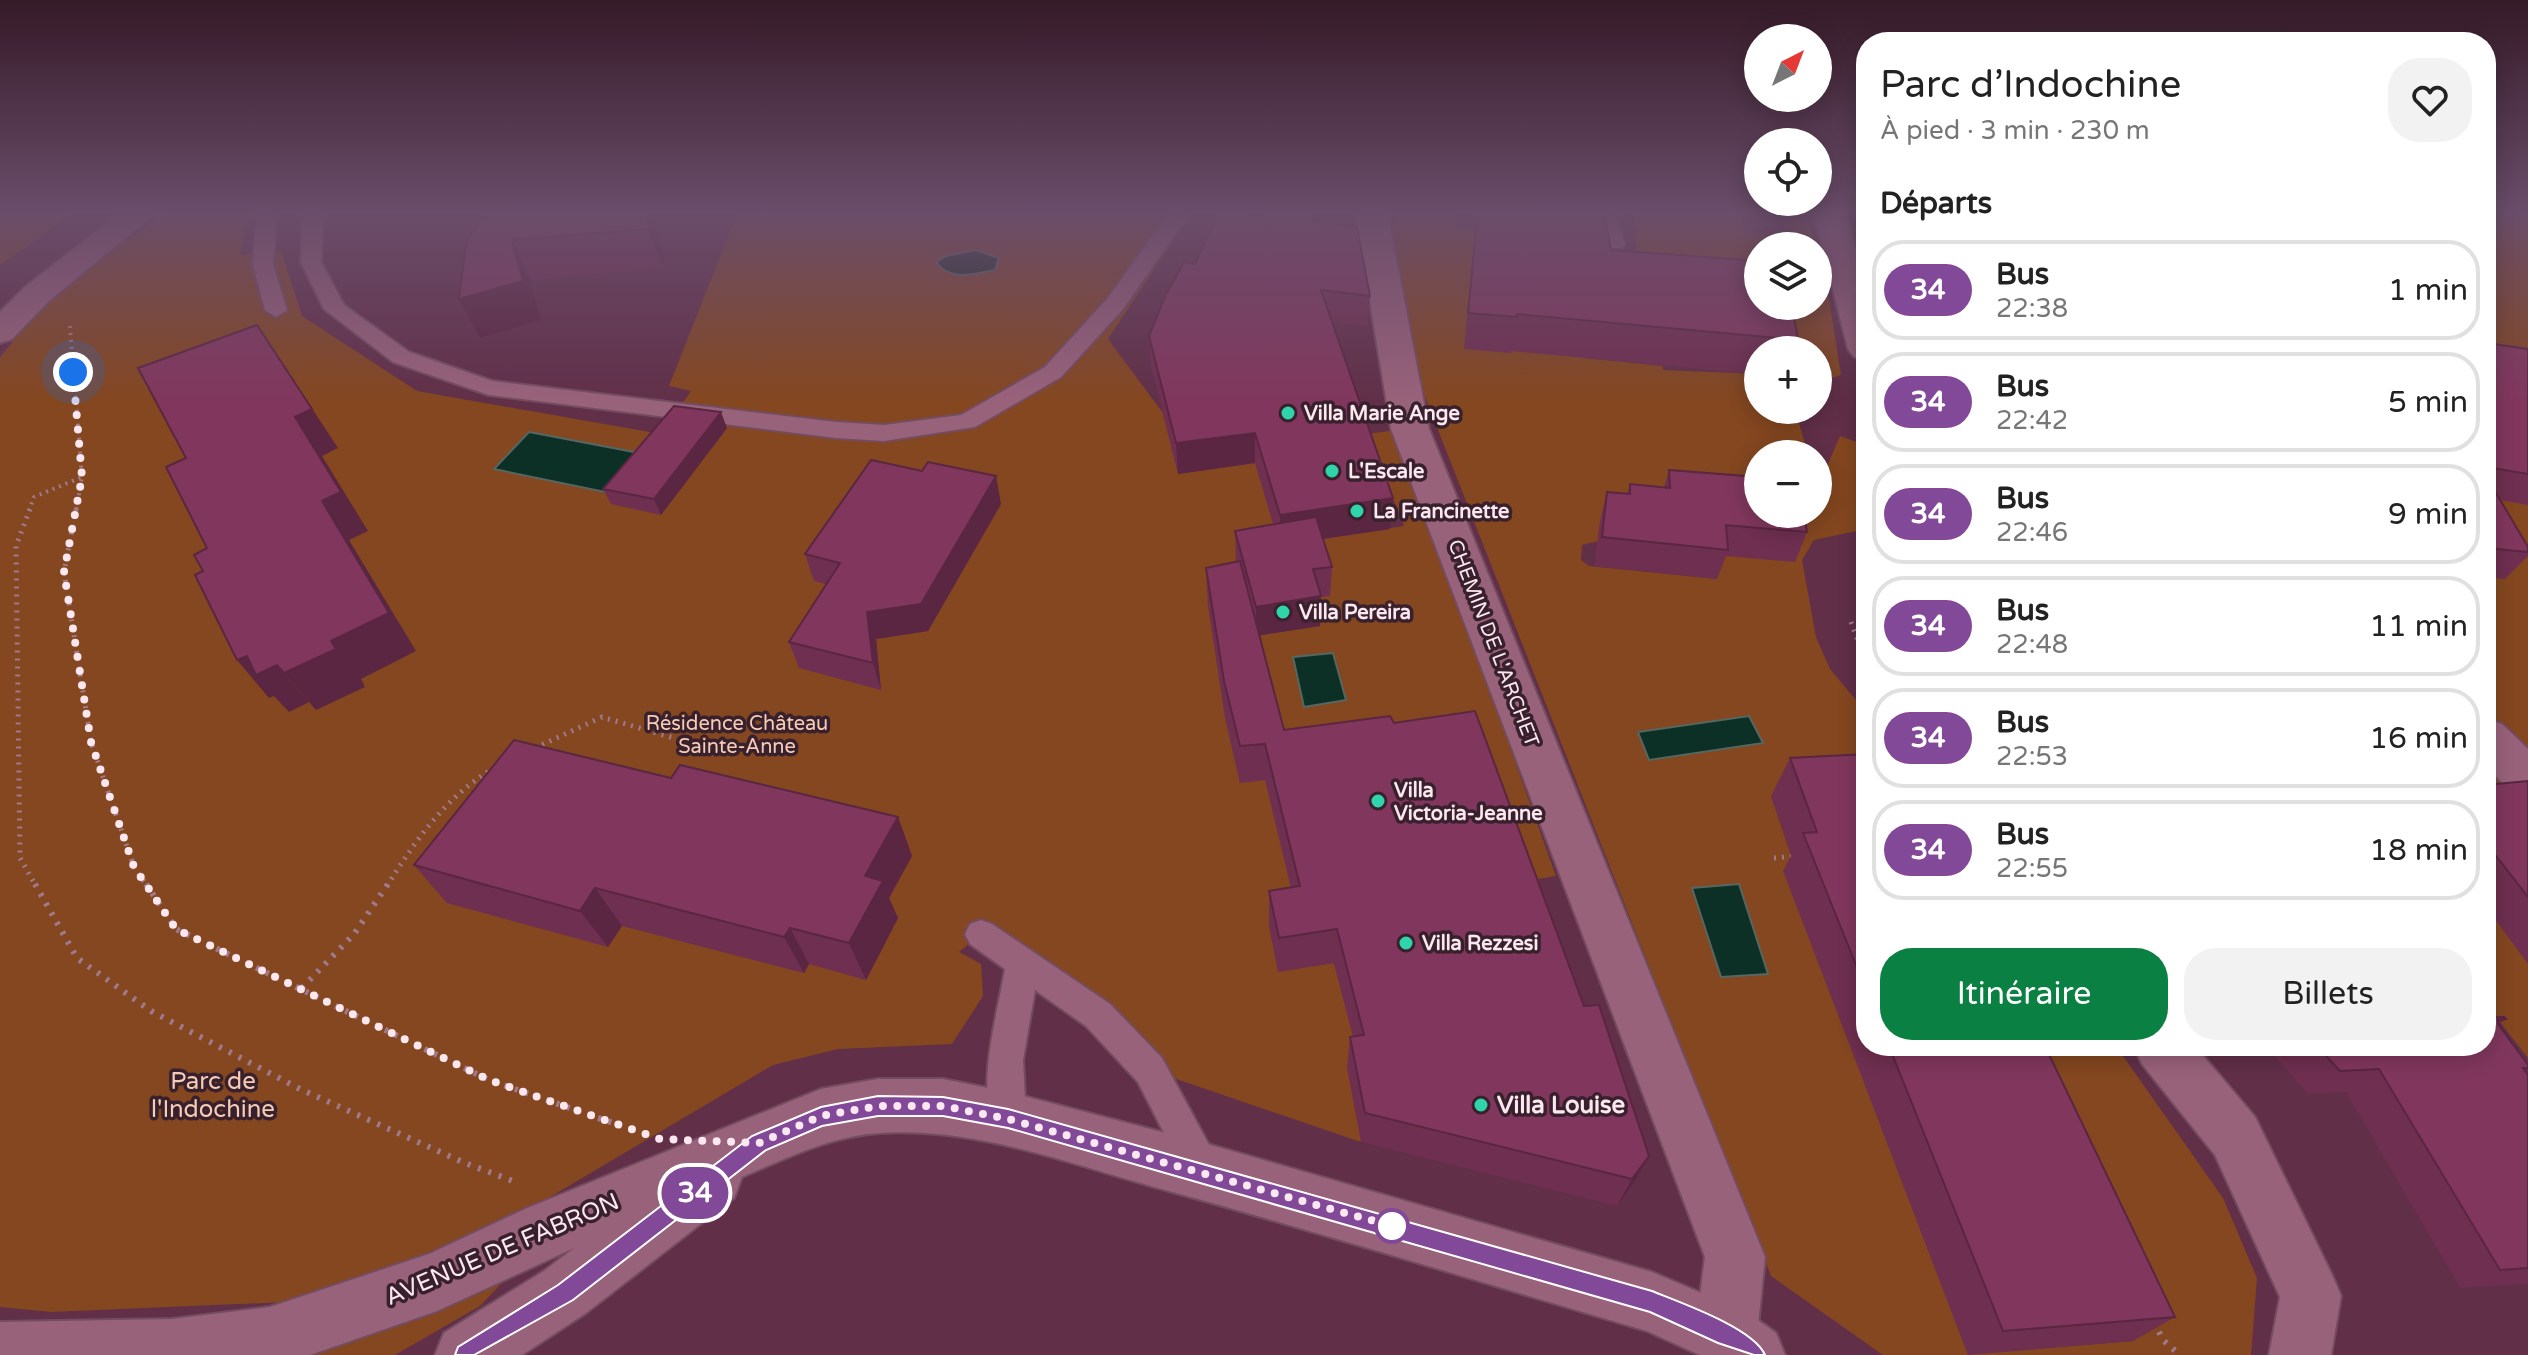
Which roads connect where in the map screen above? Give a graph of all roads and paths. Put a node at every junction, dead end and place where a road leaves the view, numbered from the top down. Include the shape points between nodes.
1 (19, 274) edge
2 (62, 274) edge
3 (266, 274) edge
4 (317, 274) edge
5 (1136, 274) edge
6 (1382, 274) edge
7 (1846, 274) edge
8 (0, 289) edge
9 (276, 310) dead end
10 (1856, 312) edge
11 (77, 313) dead end
12 (0, 332) edge
13 (82, 477) junction
14 (1851, 622) dead end
15 (1856, 636) edge
16 (677, 739) dead end
17 (2496, 747) edge
18 (520, 755) edge
19 (507, 761) edge
20 (2528, 779) edge
21 (1805, 855) edge
22 (1774, 858) dead end
23 (981, 934) dead end
24 (1023, 963) junction
25 (302, 988) junction
26 (2169, 1056) edge
27 (1008, 1119) junction
28 (645, 1134) dead end
29 (759, 1143) junction
30 (1204, 1172) junction
31 (532, 1206) junction
32 (565, 1292) junction
33 (2150, 1312) edge
34 (1740, 1345) edge
35 (0, 1353) edge
36 (466, 1355) edge
37 (2180, 1355) edge
38 (2300, 1355) edge

1 - 8 street
2 - 12 street
3 - 9 lane
4 - 5 lane via 335,309 401,357 489,388 884,433 967,422 1053,372
6 - 34 street, CHEMIN DE L'ARCHET via 1410,429 1735,1257
7 - 10 street
11 - 13 path via 70,324
13 - 25 path via 64,572 91,742 134,867 176,929
13 - 31 path via 34,497 16,546 20,858 77,958 151,1011 300,1089 465,1163
14 - 15 path
16 - 18 path via 602,717
17 - 20 street
19 - 25 path via 479,774 423,827 353,935
21 - 22 path
23 - 24 lane
24 - 27 lane via 1006,1060
24 - 30 lane via 1098,1015 1150,1070
25 - 28 path via 489,1080
26 - 38 street via 2235,1136 2311,1296
27 - 29 street, AVENUE DE FABRON via 943,1106 878,1106 821,1116
27 - 30 street, AVENUE DE FABRON
29 - 31 street, AVENUE DE FABRON
29 - 32 street, AVENUE DE FABRON
30 - 34 street, AVENUE DE FABRON via 1652,1302
31 - 32 lane
31 - 35 street, AVENUE DE FABRON via 437,1281 270,1338 172,1350
32 - 36 street, AVENUE DE FABRON
33 - 37 path via 2163,1340

